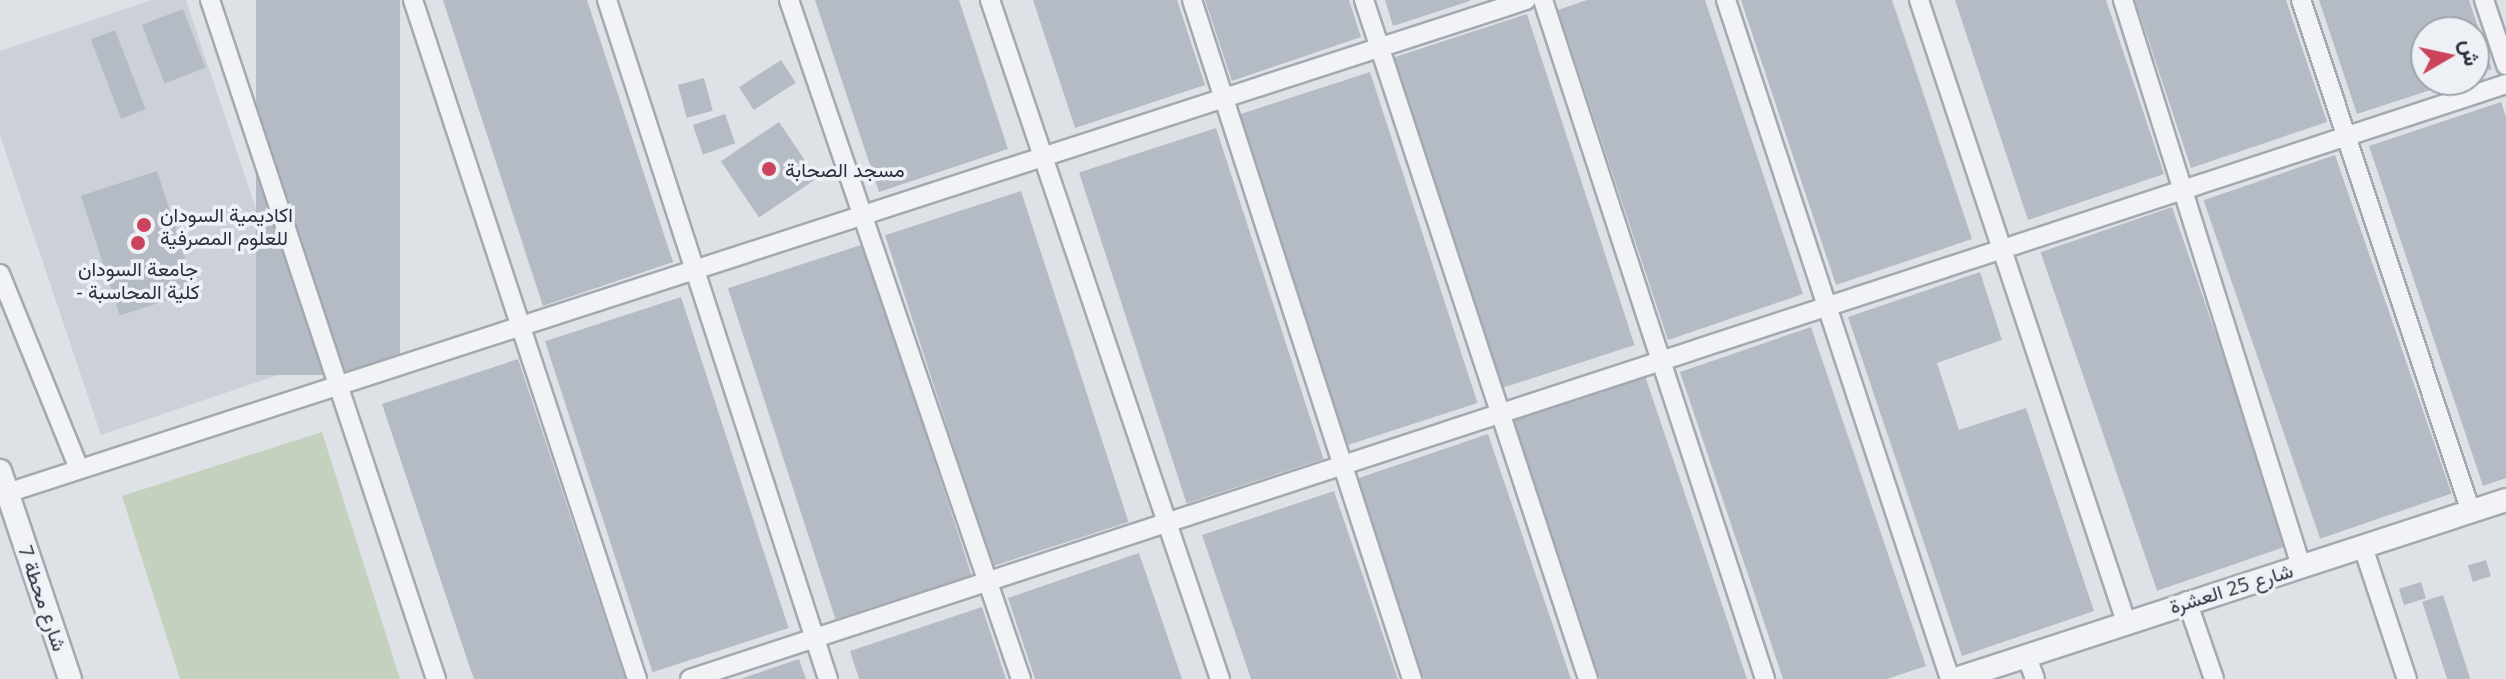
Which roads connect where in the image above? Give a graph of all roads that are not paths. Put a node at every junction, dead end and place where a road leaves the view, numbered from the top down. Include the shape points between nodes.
1 (210, 0) edge
2 (413, 0) edge
3 (607, 0) edge
4 (789, 0) edge
5 (990, 0) edge
6 (1192, 0) edge
7 (1364, 0) edge
8 (1526, 0) edge
9 (1543, 0) edge
10 (1726, 0) edge
11 (1919, 0) edge
12 (2123, 0) edge
13 (2301, 0) edge
14 (2484, 0) edge
15 (1380, 48) junction
16 (2506, 65) edge
17 (2506, 84) edge
18 (1222, 98) junction
19 (2344, 134) junction
20 (1042, 158) junction
21 (2185, 189) junction
22 (863, 216) junction
23 (2000, 248) junction
24 (696, 273) junction
25 (0, 274) edge
26 (1825, 304) junction
27 (523, 329) junction
28 (1660, 357) junction
29 (341, 382) junction
30 (1496, 411) junction
31 (1340, 464) junction
32 (79, 469) junction
33 (0, 471) edge
34 (7, 493) junction
35 (2506, 500) edge
36 (2471, 512) junction
37 (1165, 521) junction
38 (2363, 547) junction
39 (2301, 566) junction
40 (986, 579) junction
41 (2187, 601) junction
42 (2126, 622) junction
43 (814, 637) junction
44 (2027, 657) junction
45 (70, 679) edge
46 (436, 679) edge
47 (637, 679) edge
48 (690, 679) edge
49 (828, 679) edge
50 (1021, 679) edge
51 (1220, 679) edge
52 (1412, 679) edge
53 (1588, 679) edge
54 (1765, 679) edge
55 (1953, 679) edge
56 (2035, 679) edge
57 (2214, 679) edge
58 (2407, 679) edge

1 - 29 street
2 - 27 street
3 - 24 street
4 - 22 street
5 - 20 street
6 - 18 street
7 - 15 street
8 - 15 street
9 - 28 street
10 - 26 street
11 - 23 street
12 - 21 street
13 - 19 street
14 - 16 street
15 - 18 street
15 - 30 street
17 - 19 street
18 - 20 street
18 - 31 street
19 - 21 street
19 - 36 street
20 - 22 street
20 - 37 street
21 - 23 street
21 - 39 street
22 - 24 street
22 - 40 street
23 - 26 street
23 - 42 street
24 - 27 street
24 - 43 street
25 - 32 street
26 - 28 street
26 - 55 street
27 - 29 street
27 - 47 street
28 - 30 street
28 - 54 street
29 - 32 street
29 - 46 street
30 - 31 street
30 - 53 street
31 - 37 street
31 - 52 street
32 - 34 street
33 - 34 street, شارع محطة 7
34 - 45 street, شارع محطة 7
35 - 36 street, شارع 25 العشرة
36 - 38 street, شارع 25 العشرة
37 - 40 street
37 - 51 street
38 - 39 street, شارع 25 العشرة
38 - 58 street
39 - 41 street, شارع 25 العشرة
40 - 43 street
40 - 50 street
41 - 42 street, شارع 25 العشرة
41 - 57 street
42 - 44 street, شارع 25 العشرة
43 - 48 street
43 - 49 street
44 - 55 street, شارع 25 العشرة
44 - 56 street

